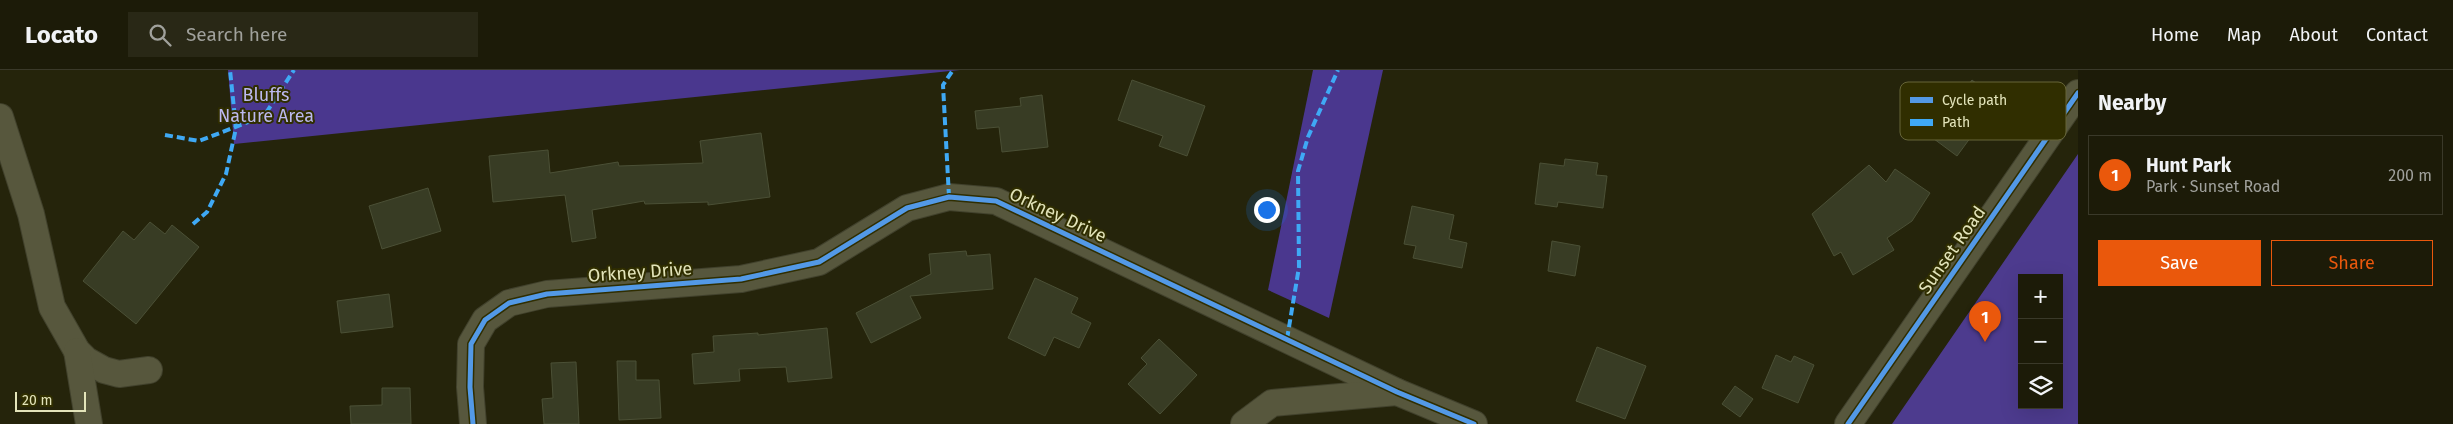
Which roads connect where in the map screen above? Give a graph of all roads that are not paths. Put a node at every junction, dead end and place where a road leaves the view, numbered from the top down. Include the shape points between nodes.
1 (2078, 93) edge
2 (2066, 110) edge
3 (0, 117) edge
4 (2045, 140) edge
5 (77, 351) junction
6 (149, 370) dead end
7 (1397, 392) junction
8 (89, 424) edge
9 (473, 424) edge
10 (1244, 424) edge
11 (1474, 424) edge
12 (1848, 424) edge

1 - 2 street, Sunset Road
3 - 5 street via 31,214 52,308
4 - 12 street, Sunset Road
5 - 6 street via 104,370 119,374
5 - 8 street
7 - 9 street, Orkney Drive via 996,201 949,197 907,208 819,262 741,279 547,294 509,303 485,320 472,344 470,387
7 - 10 street via 1272,403
7 - 11 street, Orkney Drive

